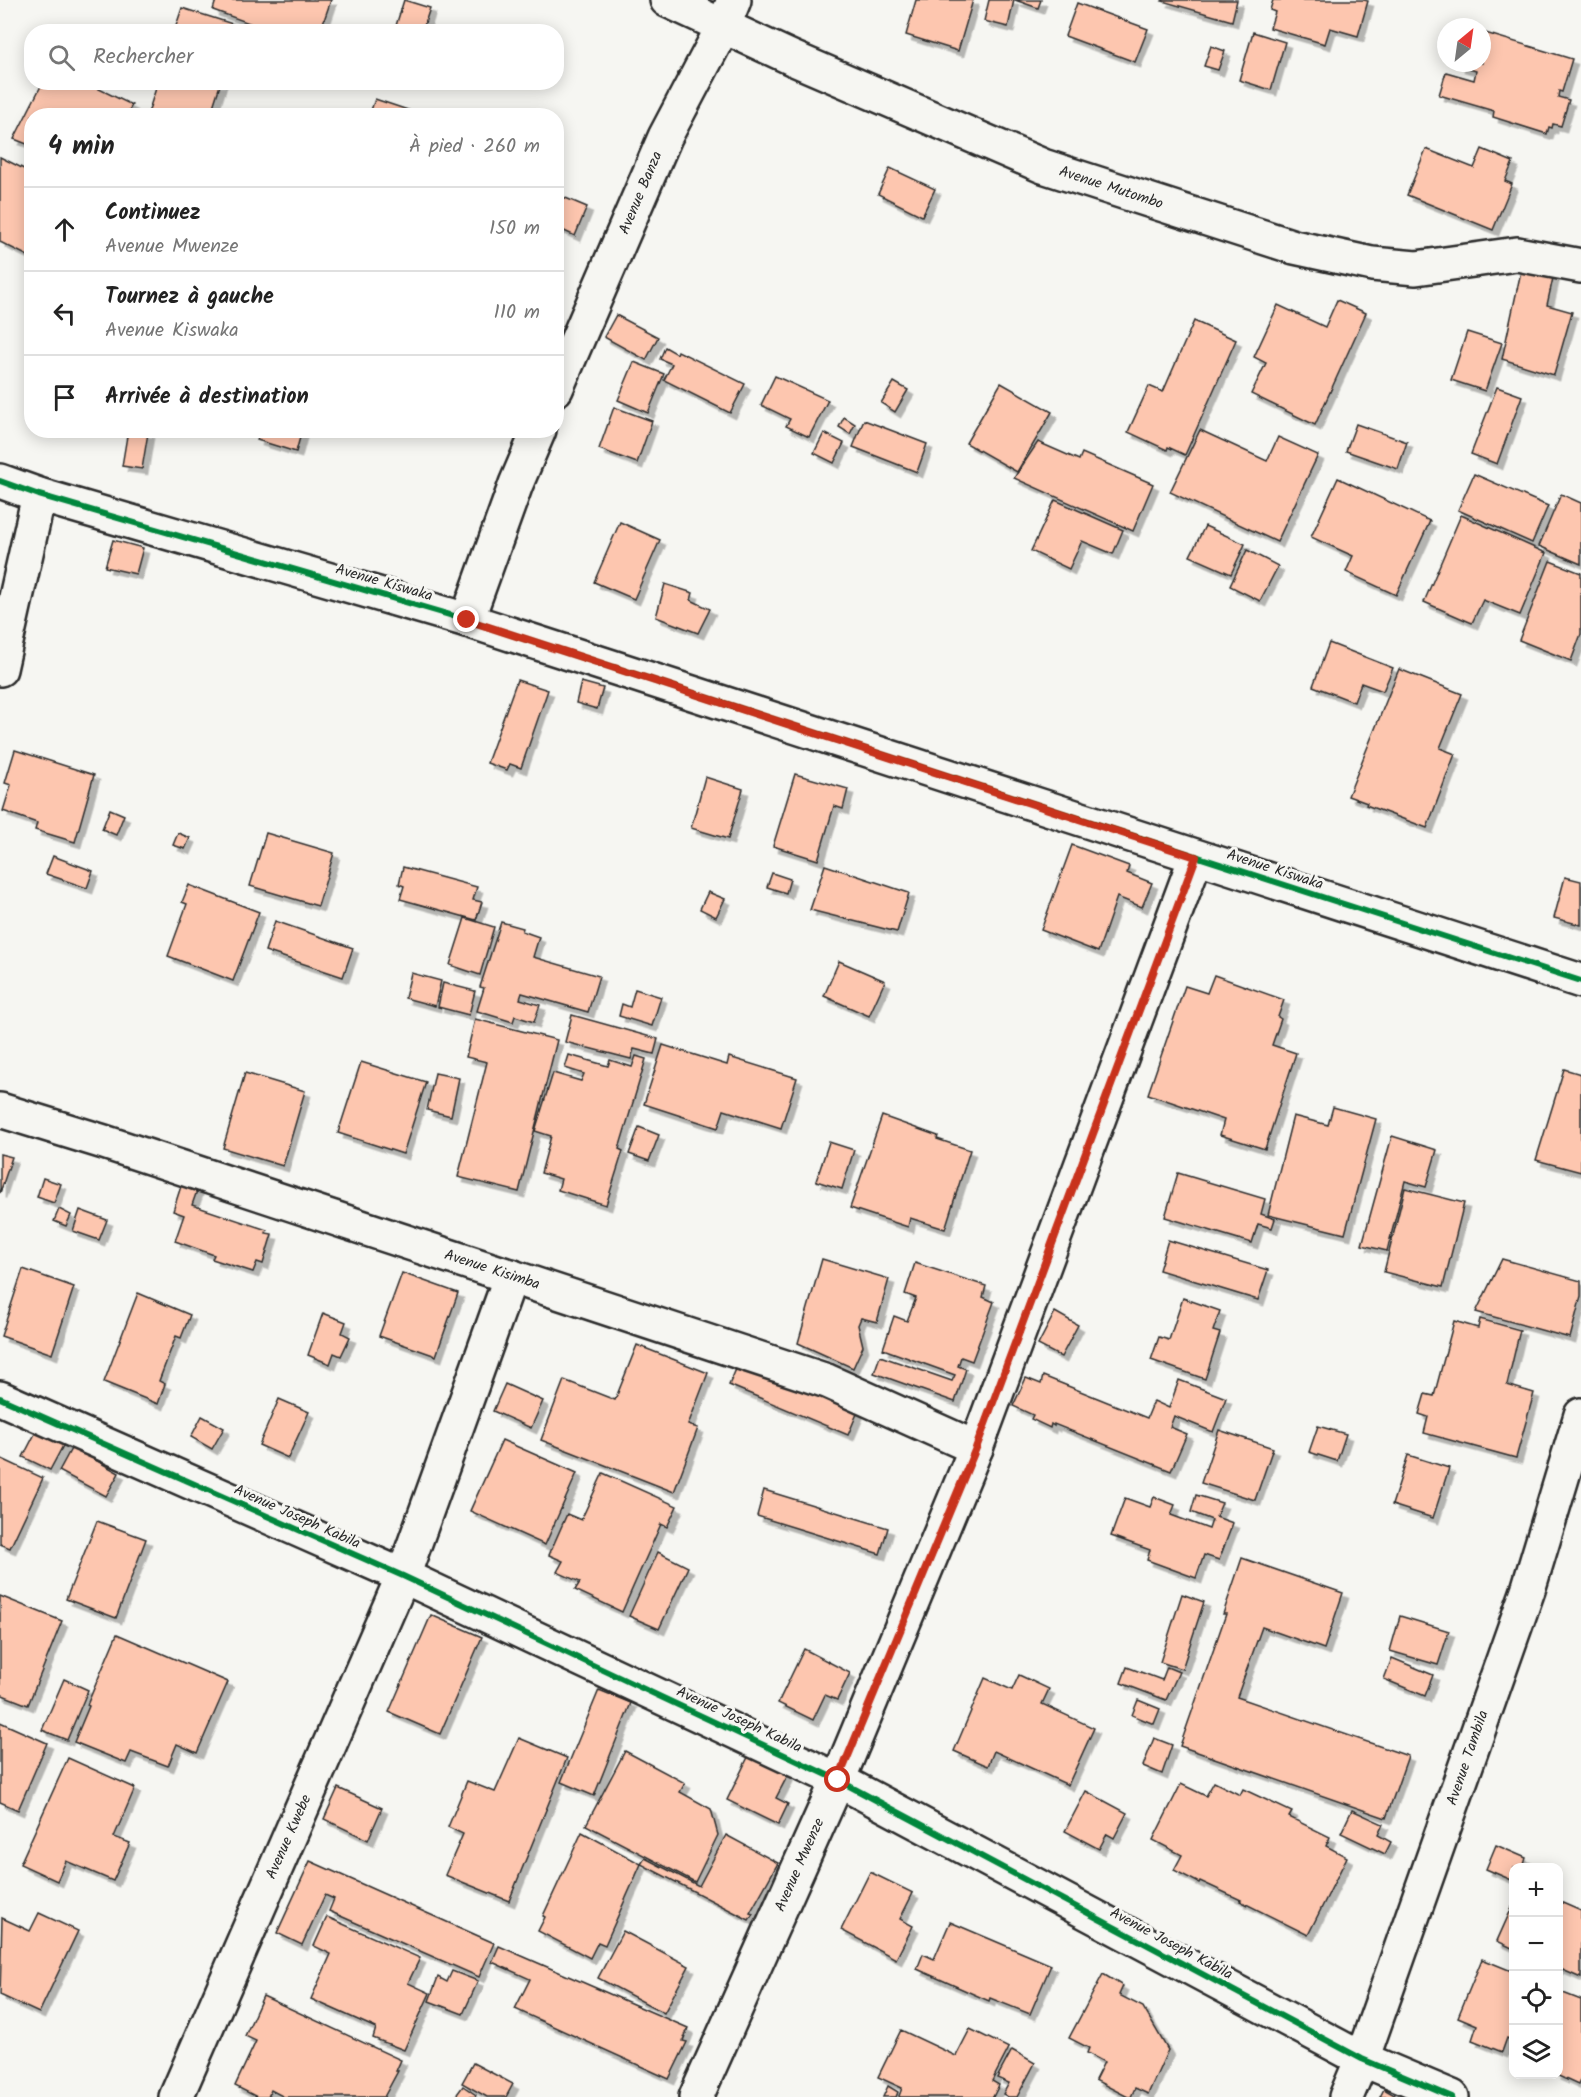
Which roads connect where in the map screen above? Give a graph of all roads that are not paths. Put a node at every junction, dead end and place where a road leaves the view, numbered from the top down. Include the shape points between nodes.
1 (666, 0) edge
2 (728, 13) edge
3 (1581, 266) edge
4 (564, 371) edge
5 (536, 438) edge
6 (0, 482) edge
7 (39, 495) junction
8 (467, 620) junction
9 (0, 669) edge
10 (1196, 857) junction
11 (1581, 981) edge
12 (0, 1110) edge
13 (510, 1276) junction
14 (0, 1398) edge
15 (1581, 1415) edge
16 (976, 1448) junction
17 (403, 1576) junction
18 (838, 1780) junction
19 (1362, 2059) junction
20 (176, 2097) edge
21 (696, 2097) edge
22 (1346, 2097) edge
23 (1452, 2097) edge

1 - 2 street, Avenue Mutombo
2 - 3 street, Avenue Mutombo via 1043,166 1294,247 1372,264 1416,268 1517,254
2 - 4 street, Avenue Banza via 665,137
5 - 8 street
6 - 7 street, Avenue Kiswaka
7 - 8 street, Avenue Kiswaka
7 - 9 street
8 - 10 street, Avenue Kiswaka
10 - 11 street, Avenue Kiswaka
10 - 16 street, Avenue Mwenze
12 - 13 street, Avenue Kisimba
13 - 16 street, Avenue Kisimba via 827,1381
13 - 17 street, Avenue Kwebe
14 - 17 street, Avenue Joseph Kabila
15 - 19 street, Avenue Tambila via 1528,1590
16 - 18 street, Avenue Mwenze
17 - 18 street, Avenue Joseph Kabila
17 - 20 street, Avenue Kwebe
18 - 19 street, Avenue Joseph Kabila
18 - 21 street, Avenue Mwenze
19 - 22 street, Avenue Tambila
19 - 23 street, Avenue Joseph Kabila

